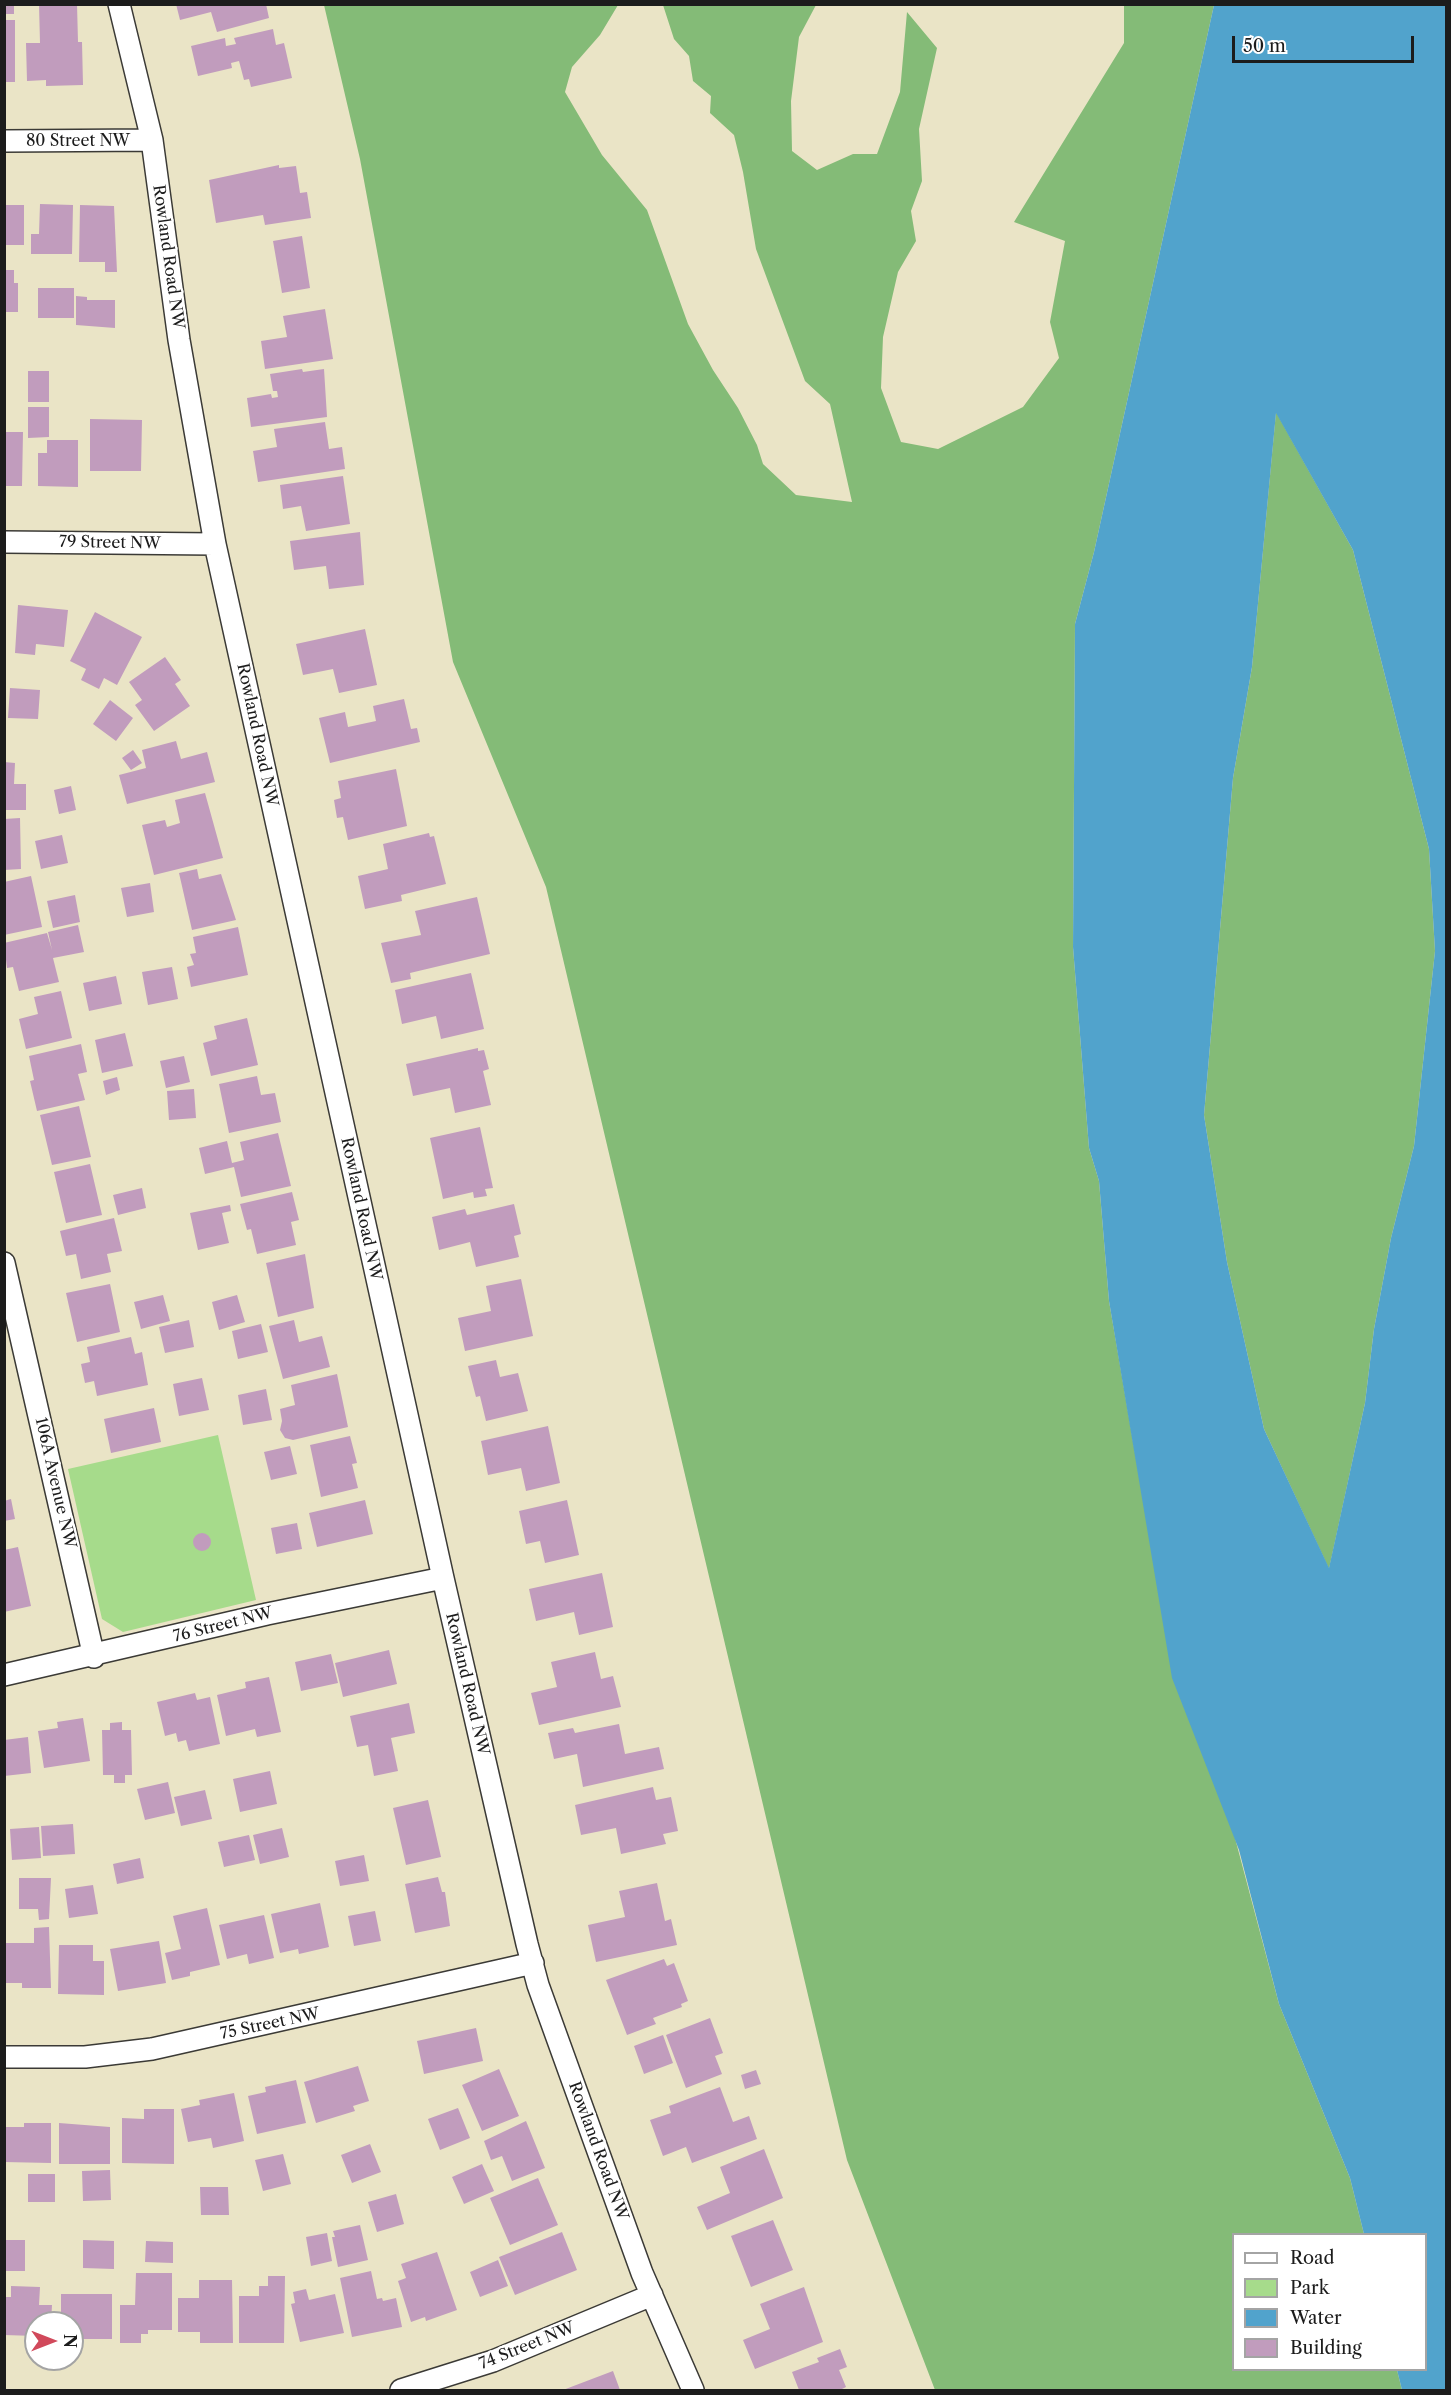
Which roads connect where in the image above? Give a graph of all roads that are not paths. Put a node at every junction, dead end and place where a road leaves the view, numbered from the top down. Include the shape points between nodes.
1 (119, 4) edge
2 (152, 140) junction
3 (4, 141) edge
4 (4, 542) edge
5 (215, 544) junction
6 (4, 1263) edge
7 (10, 1309) edge
8 (443, 1578) junction
9 (94, 1657) junction
10 (4, 1676) edge
11 (532, 1963) junction
12 (4, 2057) edge
13 (652, 2295) junction
14 (401, 2391) edge
15 (693, 2391) edge

1 - 2 street, Rowland Road NW
2 - 3 street, 80 Street NW
2 - 5 street, Rowland Road NW via 179,340
4 - 5 street, 79 Street NW
5 - 8 street, Rowland Road NW
6 - 7 street, 106A Avenue NW
7 - 9 street, 106A Avenue NW
8 - 9 street, 76 Street NW via 267,1614
8 - 11 street, Rowland Road NW
9 - 10 street, 76 Street NW
11 - 12 street, 75 Street NW via 152,2049 85,2057
11 - 13 street, Rowland Road NW
13 - 14 street, 74 Street NW via 493,2361
13 - 15 street, Rowland Road NW

